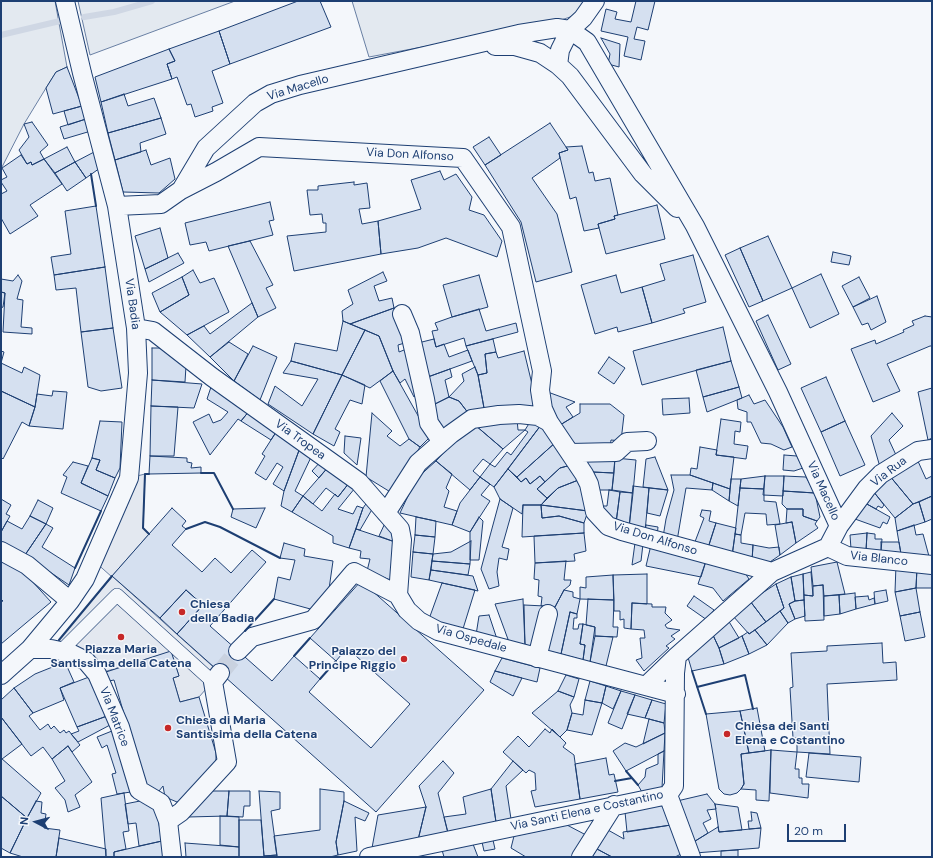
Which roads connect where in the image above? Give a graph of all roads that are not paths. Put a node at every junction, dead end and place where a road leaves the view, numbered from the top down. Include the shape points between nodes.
1 (65, 1) edge
2 (596, 1) edge
3 (570, 30) junction
4 (587, 42) junction
5 (474, 45) junction
6 (558, 65) junction
7 (638, 128) junction
8 (618, 140) junction
9 (181, 190) junction
10 (117, 206) junction
11 (695, 226) junction
12 (402, 314) dead end
13 (136, 328) junction
14 (549, 422) junction
15 (647, 441) dead end
16 (442, 442) junction
17 (932, 449) edge
18 (570, 452) junction
19 (386, 513) junction
20 (838, 526) junction
21 (828, 547) junction
22 (1, 551) edge
23 (932, 565) edge
24 (772, 572) junction
25 (398, 595) junction
26 (70, 601) junction
27 (548, 614) dead end
28 (30, 649) junction
29 (61, 651) junction
30 (238, 652) tunnel mouth
31 (677, 656) junction
32 (538, 658) junction
33 (4, 666) edge
34 (217, 677) joint
35 (646, 686) junction
36 (676, 694) junction
37 (668, 795) junction
38 (614, 805) junction
39 (168, 821) junction
40 (172, 857) edge
41 (369, 857) edge
42 (581, 857) edge
43 (690, 857) edge

1 - 10 street, Via Badia
2 - 3 street
2 - 4 street via 588,26
3 - 4 street
3 - 5 street via 557,28
3 - 6 street via 560,50
4 - 7 street
5 - 6 street via 515,46 540,53
5 - 9 street, Via Macello via 271,94 255,103 206,148
6 - 8 street via 570,76
7 - 8 street
7 - 11 street
8 - 11 street via 643,174
9 - 10 street, Via Macello via 161,204
9 - 14 street, Via Don Alfonso via 259,147 463,158 511,228 542,372 540,390 543,410
10 - 13 street, Via Badia
11 - 20 street, Via Macello via 778,392
12 - 16 street via 410,333 429,423
13 - 19 street, Via Tropea via 153,331 212,377 359,482
13 - 26 street, Via Badia via 138,373 129,478 94,561
14 - 16 street via 538,416 519,414 472,419
14 - 18 street, Via Don Alfonso
15 - 18 street via 627,442 616,452
16 - 19 street via 418,463
17 - 20 street, Via Rua via 918,451 881,474
18 - 24 street, Via Don Alfonso via 589,484 595,512 608,526
19 - 25 street, Via Tropea via 400,529 402,540
20 - 21 street, Via Macello
21 - 23 street, Via Blanco via 848,556
21 - 24 street
22 - 26 street via 27,565
24 - 31 street
25 - 30 street, Via Ospedale via 354,572 313,620 252,637
25 - 32 street, Via Ospedale via 407,610 419,621 438,631
26 - 28 street
27 - 32 street
28 - 29 street, Via Matrice
28 - 33 street
29 - 34 street via 117,595
29 - 39 street, Via Matrice via 86,661 98,674 120,727 139,790 161,803
31 - 35 street
31 - 36 street, Via Santi Elena e Costantino
32 - 35 street, Via Ospedale
34 - 39 street via 227,762 181,812
35 - 36 street, Via Ospedale
36 - 37 street, Via Santi Elena e Costantino via 674,786
37 - 38 street, Via Santi Elena e Costantino
37 - 43 street
38 - 41 street, Via Santi Elena e Costantino
38 - 42 street
39 - 40 street, Via Matrice

